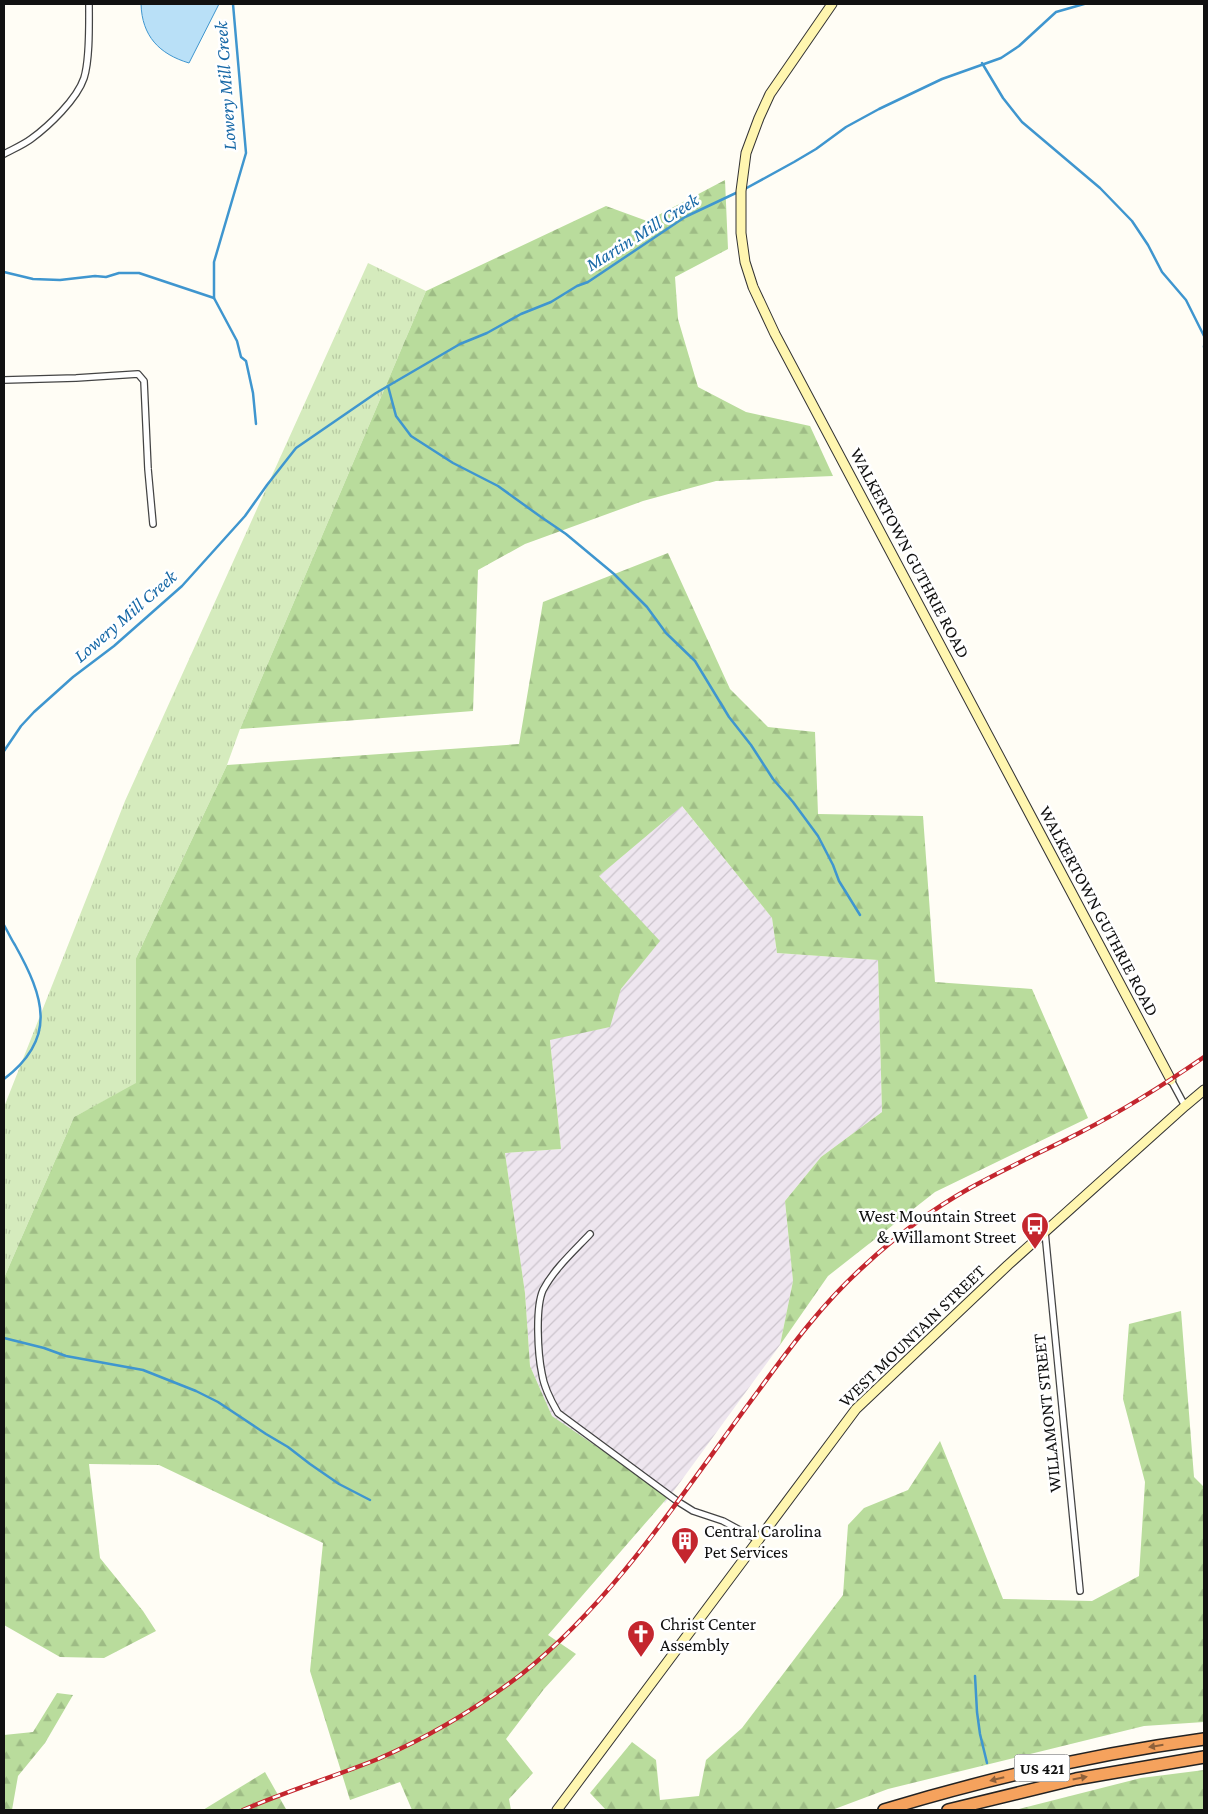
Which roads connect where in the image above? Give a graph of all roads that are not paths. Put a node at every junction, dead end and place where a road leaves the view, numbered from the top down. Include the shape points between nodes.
1 (90, 4) edge
2 (832, 4) edge
3 (4, 154) edge
4 (5, 380) edge
5 (153, 524) dead end
6 (1171, 1080) joint
7 (1204, 1090) edge
8 (1185, 1106) junction
9 (1044, 1232) junction
10 (590, 1234) dead end
11 (758, 1540) junction
12 (1080, 1591) dead end
13 (1204, 1739) edge
14 (1204, 1758) edge
15 (557, 1810) edge
16 (884, 1810) edge
17 (948, 1810) edge

1 - 3 street via 82,83 45,127 24,144
2 - 6 street, WALKERTOWN GUTHRIE ROAD via 770,94 746,153 741,191 744,262 752,287 779,341
4 - 5 street via 138,374 144,382
6 - 8 street, WALKERTOWN GUTHRIE ROAD
7 - 8 street, WEST MOUNTAIN STREET
8 - 9 street, WEST MOUNTAIN STREET
9 - 11 street, WEST MOUNTAIN STREET via 856,1409
9 - 12 street, WILLAMONT STREET
10 - 11 street via 557,1270 543,1292 539,1306 539,1358 548,1395 558,1413 677,1501
11 - 15 street, WEST MOUNTAIN STREET
13 -> 16 highway, US 421 via 1040,1768
17 -> 14 highway, US 421 via 1076,1779

